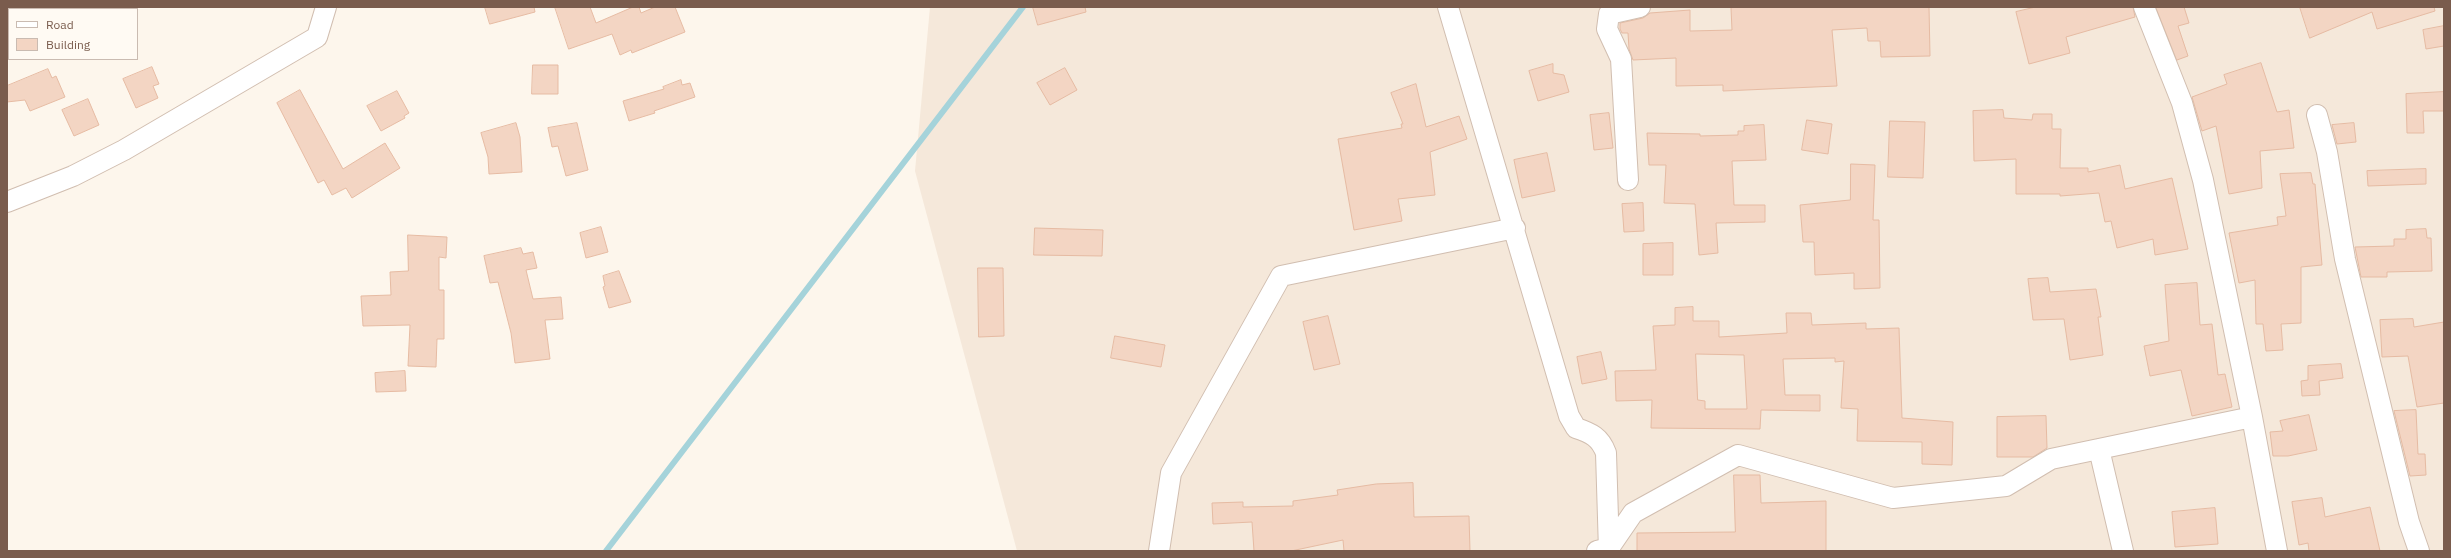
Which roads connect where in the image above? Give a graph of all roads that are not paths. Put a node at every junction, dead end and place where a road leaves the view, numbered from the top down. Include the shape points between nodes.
1 (313, 7) edge
2 (317, 7) edge
3 (326, 7) edge
4 (1448, 7) edge
5 (1602, 7) edge
6 (1640, 7) edge
7 (2144, 7) edge
8 (1607, 29) junction
9 (2317, 115) dead end
10 (1628, 180) dead end
11 (7, 202) edge
12 (1515, 228) junction
13 (2252, 417) junction
14 (2099, 449) junction
15 (1605, 550) edge
16 (1159, 551) edge
17 (2123, 551) edge
18 (2277, 551) edge
19 (2419, 551) edge

1 - 2 street
3 - 11 street via 317,36 124,150 73,176
4 - 12 street
5 - 8 street
6 - 8 street via 1609,14
7 - 13 street via 2182,103 2203,180
8 - 10 street via 1621,59
9 - 19 street via 2327,152 2345,259 2409,522
12 - 15 street via 1569,416 1576,428 1593,434 1602,442 1606,453
12 - 16 street via 1281,276 1171,472
13 - 14 street
13 - 18 street
14 - 15 street via 2051,459 2006,486 1893,498 1738,455 1633,513
14 - 17 street

